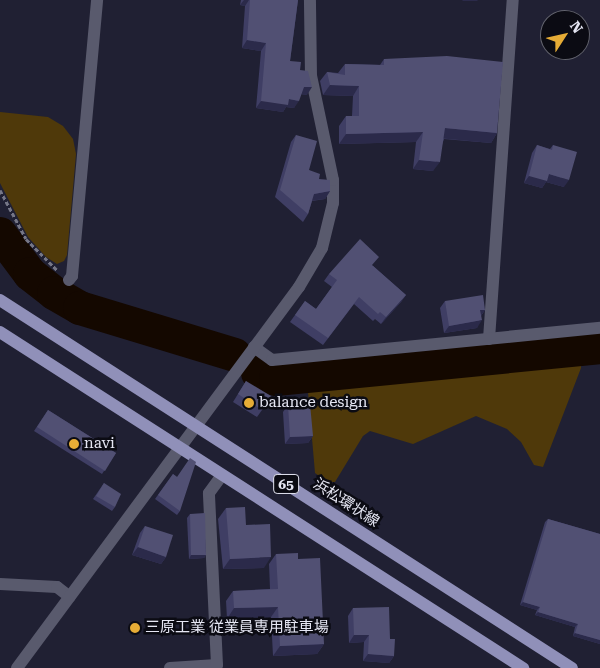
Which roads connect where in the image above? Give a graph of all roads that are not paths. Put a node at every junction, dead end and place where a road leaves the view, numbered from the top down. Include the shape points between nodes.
1 (97, 0) edge
2 (310, 0) edge
3 (513, 0) edge
4 (69, 280) road end
5 (0, 300) edge
6 (600, 328) edge
7 (0, 332) edge
8 (489, 339) junction
9 (254, 347) junction
10 (196, 426) junction
11 (180, 448) junction
12 (222, 474) junction
13 (0, 584) edge
14 (70, 597) junction
15 (17, 668) edge
16 (170, 668) edge
17 (523, 668) edge
18 (572, 668) edge

1 - 4 street via 72,276
2 - 9 street via 310,76 333,180 329,226 312,268
3 - 8 street
5 - 10 main road, 浜松環状線 / 65
6 - 8 street
7 - 11 main road, 65
8 - 9 street via 272,360
9 - 10 street
10 - 11 street
10 - 18 main road, 浜松環状線 / 65
11 - 12 main road, 65
11 - 14 street
12 - 16 street via 209,494 217,665
12 - 17 main road, 65
13 - 14 street via 57,587
14 - 15 street

